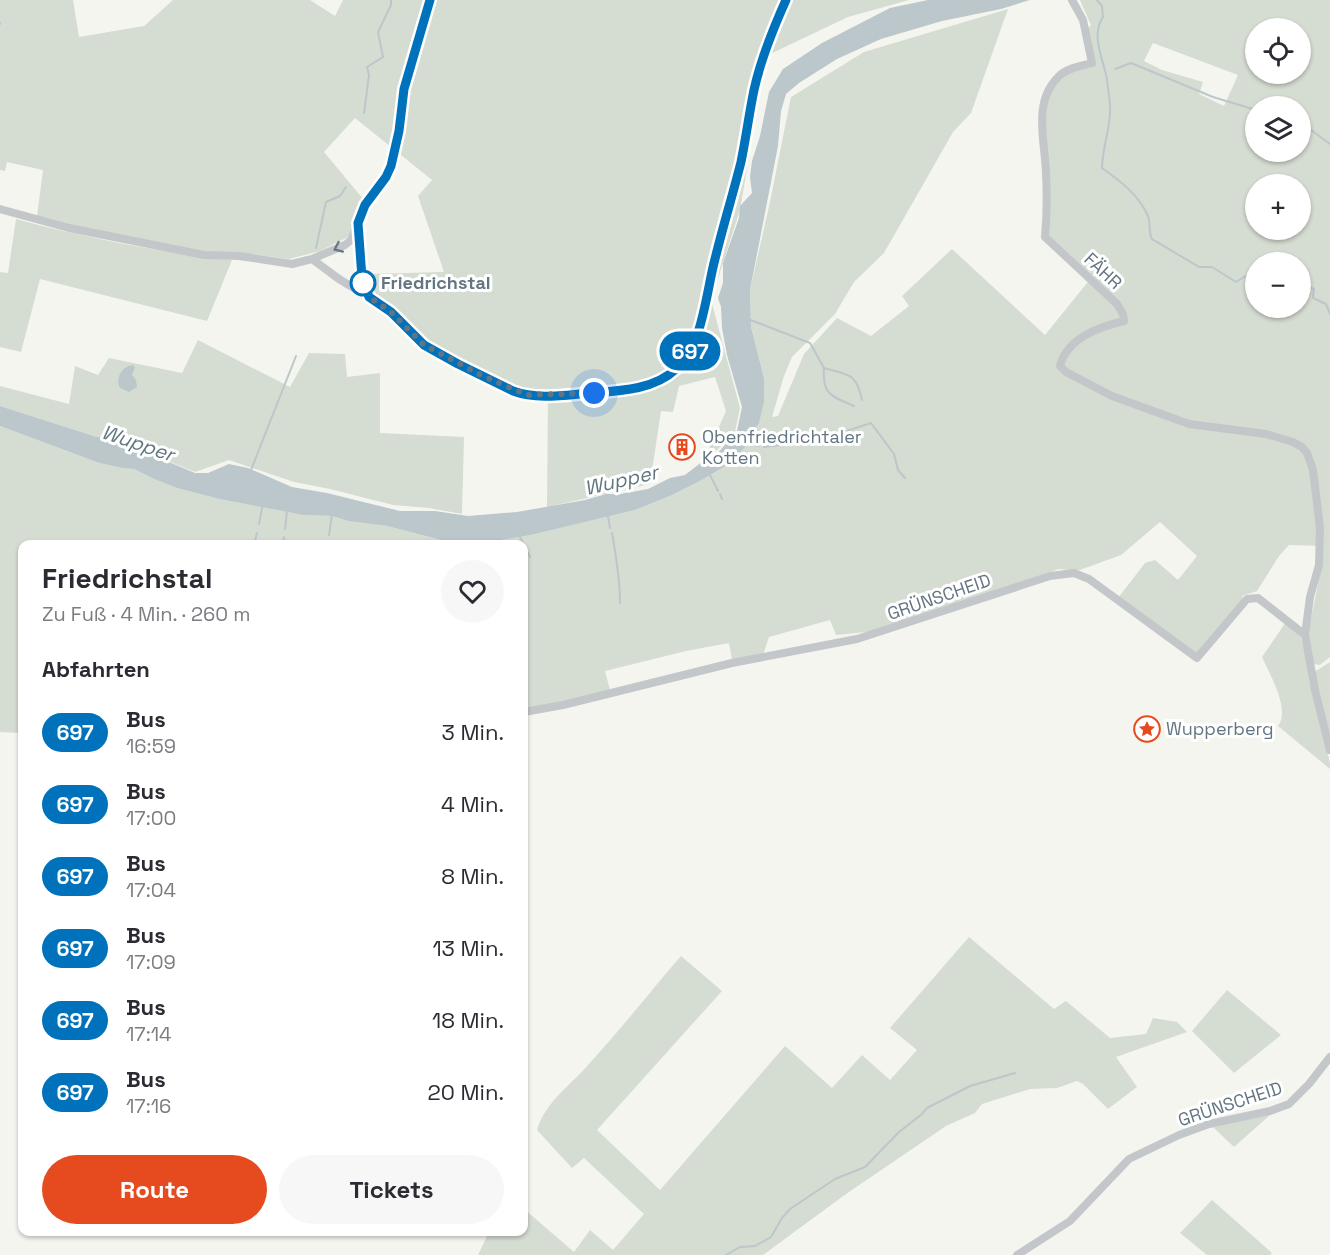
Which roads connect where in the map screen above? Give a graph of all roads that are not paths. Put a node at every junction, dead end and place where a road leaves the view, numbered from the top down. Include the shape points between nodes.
1 (430, 0) edge
2 (786, 0) edge
3 (1074, 3) edge
4 (0, 209) edge
5 (357, 230) junction
6 (312, 259) junction
7 (369, 297) junction
8 (1305, 635) junction
9 (528, 711) edge
10 (1330, 750) edge
11 (1330, 1058) edge
12 (1017, 1255) edge

1 - 5 street via 404,89 395,150 388,172 365,205
2 - 7 street via 758,76 741,160 694,342 676,370 636,388 527,395 431,349
3 - 8 street, FÄHR via 1083,20 1092,63 1060,75 1043,101 1044,237 1117,304 1124,321 1085,334 1062,358 1060,366 1112,396 1189,424 1266,434 1302,447 1313,470 1320,528 1319,565
4 - 6 street via 69,228 204,255 292,264
5 -> 6 street via 350,242
5 - 7 street via 362,278
6 - 7 street
8 - 9 street, GRÜNSCHEID via 1258,598 1247,599 1197,658 1089,579 1074,573 1050,576 857,639 732,663
8 - 10 street
11 - 12 street, GRÜNSCHEID via 1289,1104 1209,1124 1129,1159 1070,1221

